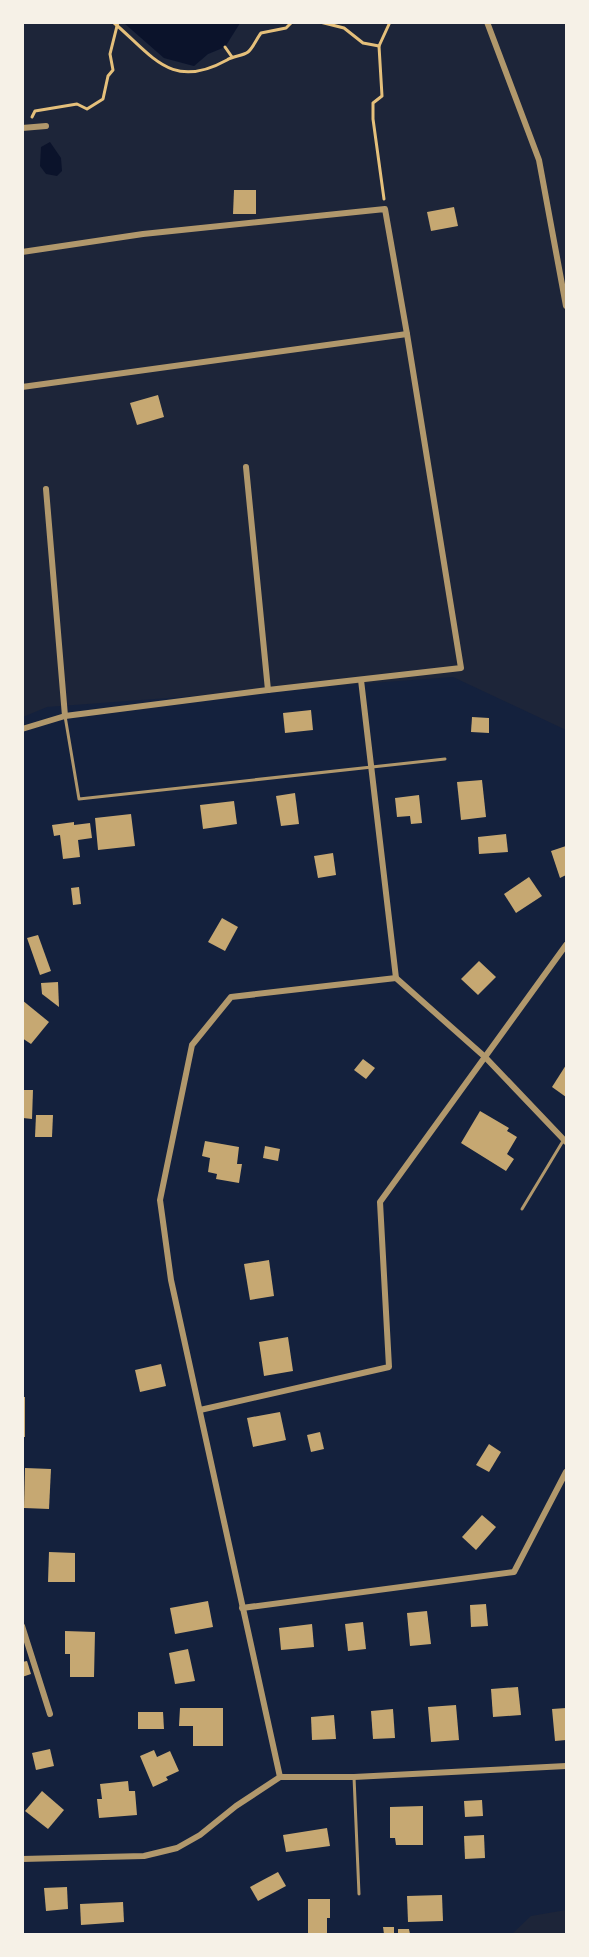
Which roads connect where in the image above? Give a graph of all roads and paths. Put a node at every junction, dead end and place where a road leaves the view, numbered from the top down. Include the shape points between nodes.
1 (292, 22) edge
2 (321, 22) edge
3 (390, 22) edge
4 (487, 22) edge
5 (116, 23) edge
6 (379, 46) junction
7 (225, 47) dead end
8 (232, 57) junction
9 (31, 114) dead end
10 (46, 126) dead end
11 (22, 128) edge
12 (385, 210) junction
13 (22, 252) edge
14 (567, 306) edge
15 (407, 334) junction
16 (22, 387) edge
17 (246, 467) dead end
18 (46, 489) dead end
19 (361, 680) junction
20 (268, 690) junction
21 (65, 716) junction
22 (22, 729) edge
23 (445, 759) dead end
24 (371, 768) junction
25 (567, 945) edge
26 (396, 978) junction
27 (485, 1058) junction
28 (565, 1141) edge
29 (522, 1209) dead end
30 (200, 1410) junction
31 (567, 1472) edge
32 (242, 1608) junction
33 (22, 1626) edge
34 (50, 1714) dead end
35 (567, 1766) edge
36 (280, 1777) junction
37 (354, 1777) junction
38 (22, 1859) edge
39 (359, 1894) dead end

1 - 8 path via 286,28 261,33 248,52
2 - 6 path via 344,28 363,43
3 - 6 path
4 - 14 street via 539,160
5 - 8 path via 159,65 175,71 205,70
5 - 9 path via 110,54 113,70 103,99 87,109 76,104
6 - 12 path via 382,96 373,103 373,120
7 - 8 path
10 - 11 street
12 - 13 street via 143,234
12 - 15 street
15 - 16 street
15 - 19 street via 461,668
17 - 20 street
18 - 21 street
19 - 20 street
19 - 24 street
20 - 21 street
21 - 22 street
21 - 24 lane via 80,798
23 - 24 lane
24 - 26 street
25 - 27 street
26 - 27 street
26 - 30 street via 231,997 192,1045 160,1200 171,1280
27 - 28 street
27 - 30 street via 380,1202 389,1367
28 - 29 lane
30 - 32 street
31 - 32 street via 514,1572
32 - 36 street
33 - 34 street
35 - 37 street
36 - 37 street
36 - 38 street via 177,1848 144,1856
37 - 39 lane

